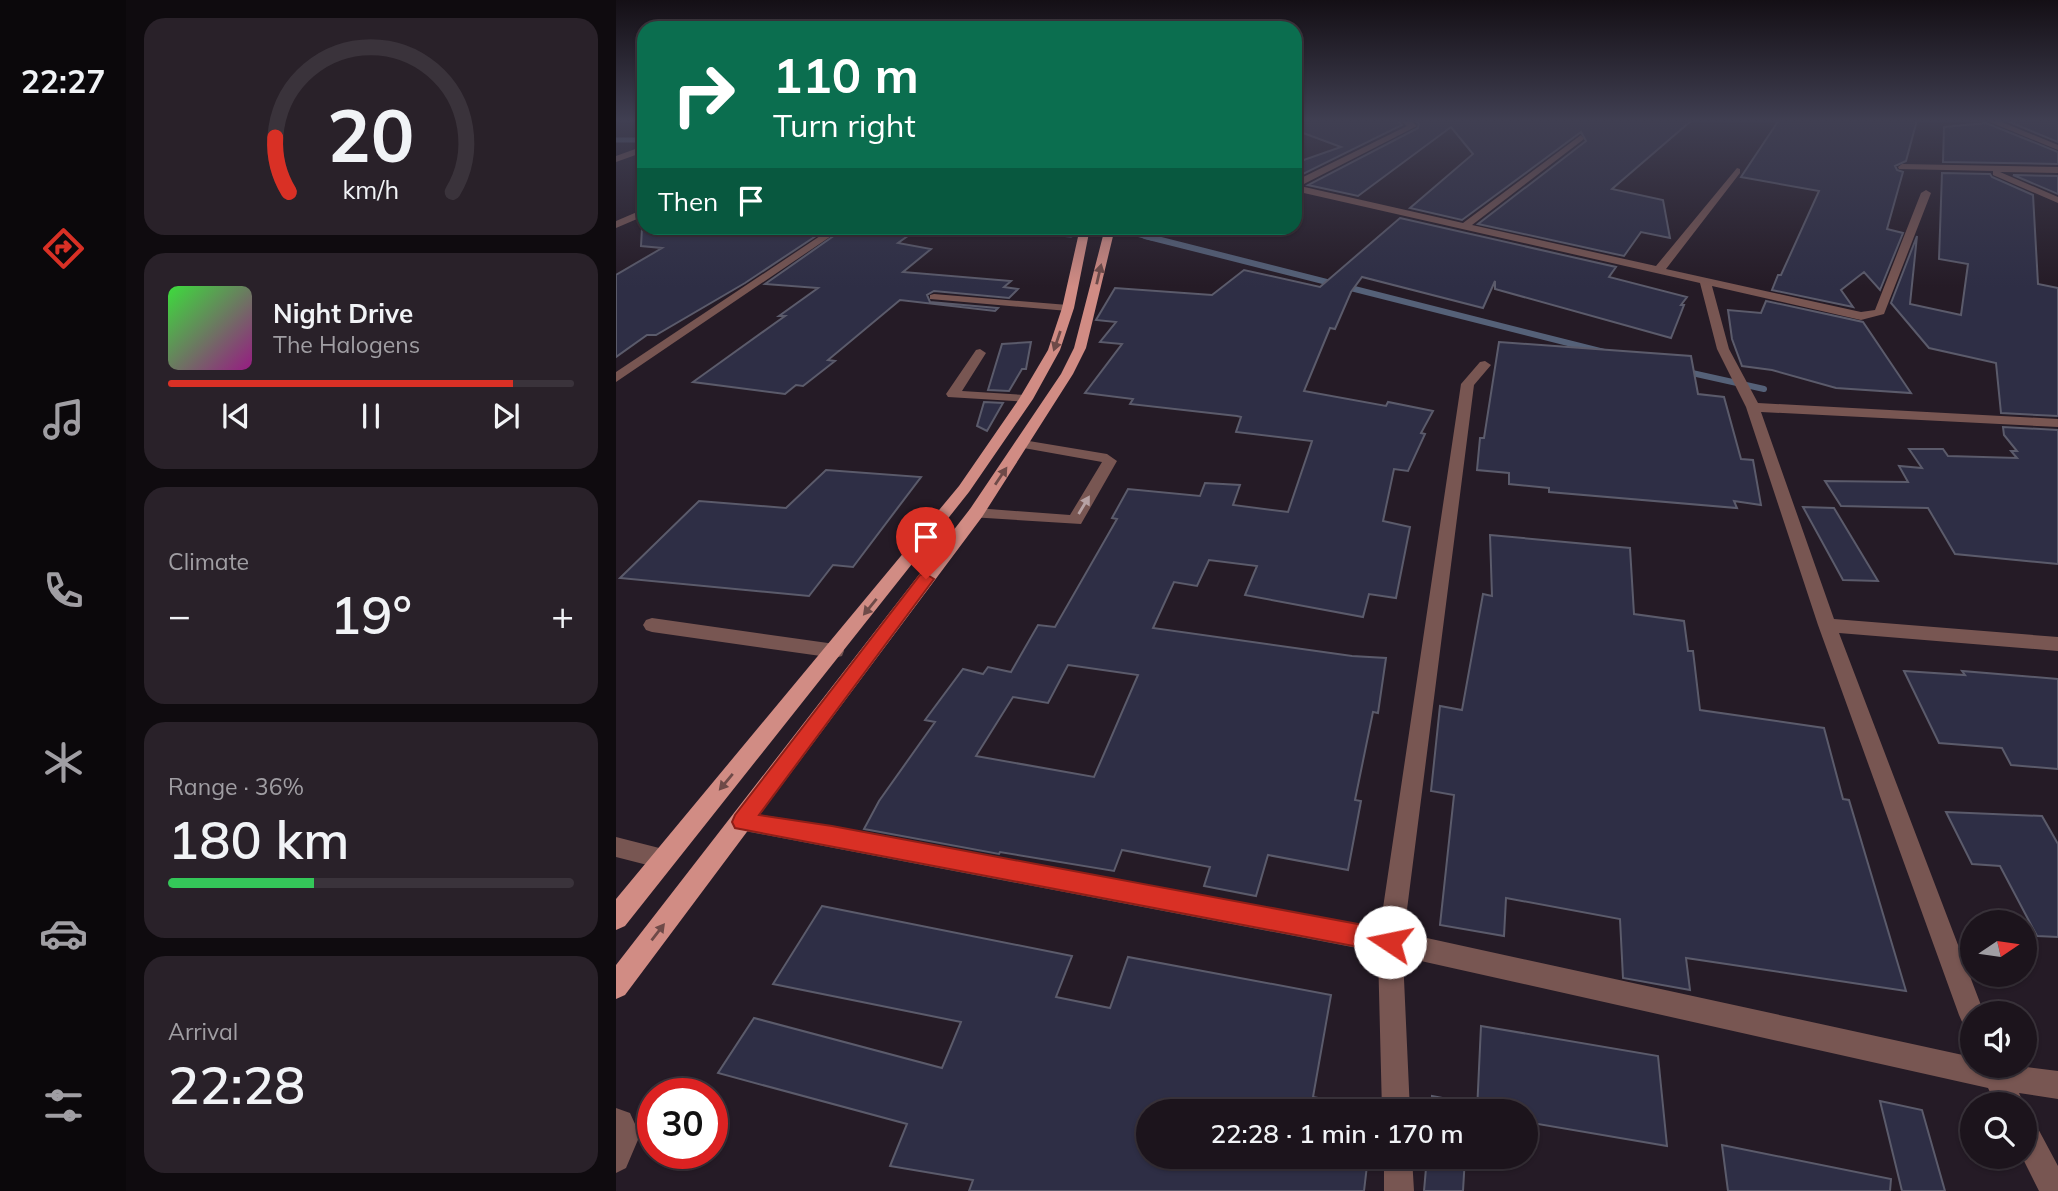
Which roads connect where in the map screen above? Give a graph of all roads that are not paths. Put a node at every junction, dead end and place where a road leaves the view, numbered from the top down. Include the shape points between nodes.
1 (1530, 176) edge
2 (1734, 176) edge
3 (2002, 176) edge
4 (1302, 189) edge
5 (1926, 192) dead end
6 (2058, 200) edge
7 (637, 215) edge
8 (616, 225) edge
9 (1465, 226) junction
10 (828, 235) edge
11 (1084, 235) edge
12 (1108, 235) edge
13 (1658, 271) junction
14 (1705, 281) junction
15 (934, 297) dead end
16 (1068, 308) junction
17 (979, 353) dead end
18 (1485, 365) dead end
19 (616, 378) edge
20 (1026, 399) junction
21 (1750, 402) junction
22 (2058, 424) edge
23 (1023, 444) junction
24 (976, 513) junction
25 (652, 625) dead end
26 (1827, 625) junction
27 (2058, 644) edge
28 (835, 651) junction
29 (742, 822) junction
30 (616, 847) edge
31 (663, 858) junction
32 (616, 918) edge
33 (1390, 942) junction
34 (616, 986) edge
35 (1967, 1001) edge
36 (1960, 1064) edge
37 (2026, 1078) edge
38 (2058, 1085) edge
39 (1396, 1099) edge
40 (616, 1122) edge
41 (2037, 1156) edge
42 (616, 1157) edge
43 (1398, 1169) edge
44 (1399, 1191) edge
45 (2055, 1191) edge

1 - 9 street
2 - 13 street
3 - 6 street
4 - 9 street
5 - 14 street via 1880,312 1873,315
7 - 8 street
9 - 13 street
10 - 19 street
11 - 16 main road
23 -> 12 main road via 1080,348
13 - 14 street
14 - 21 street via 1723,349
15 - 16 street
16 -> 20 main road via 1054,350
17 - 20 street via 953,394
18 - 33 street via 1468,384
20 -> 28 main road via 964,489
21 - 22 street
21 - 26 street
24 -> 23 main road
24 -> 23 street via 1075,520 1110,461
24 - 29 main road
25 - 28 street
26 - 27 street
26 - 35 street
28 -> 31 main road
29 - 33 street via 832,835
34 -> 29 main road
30 - 31 street
31 - 32 main road
33 - 36 street
33 - 39 street
37 - 38 street
40 - 42 street via 626,1135
41 - 45 street
43 - 44 street

